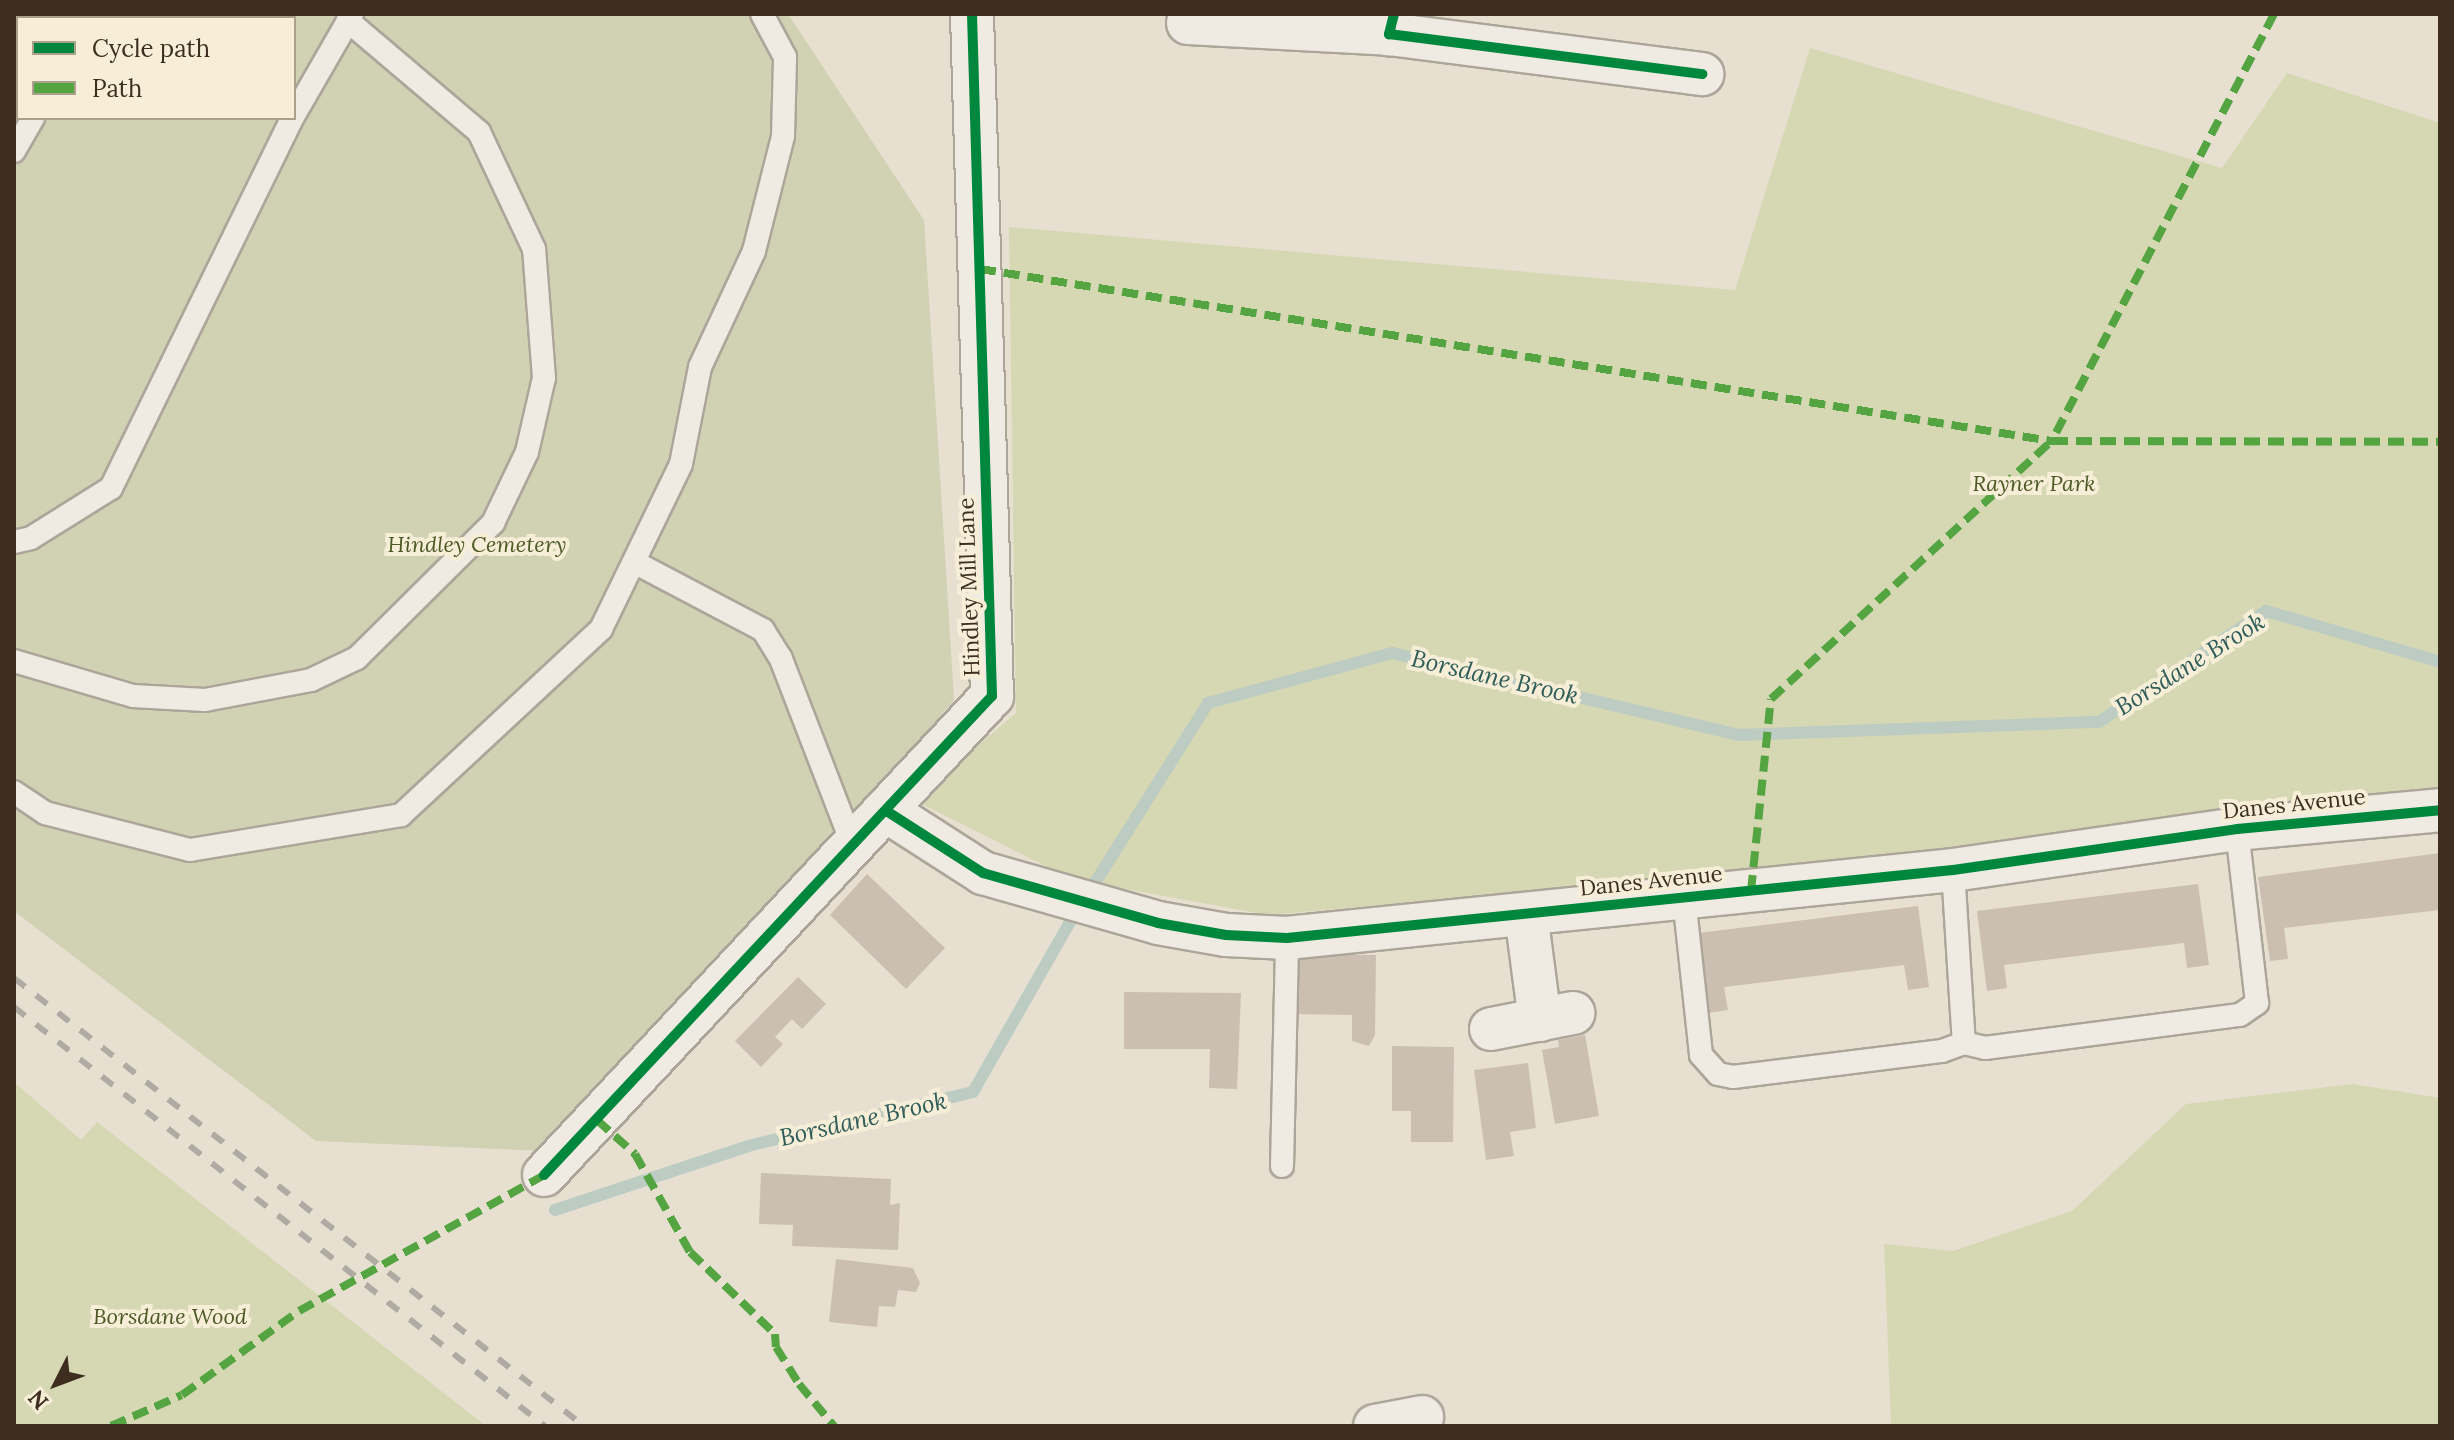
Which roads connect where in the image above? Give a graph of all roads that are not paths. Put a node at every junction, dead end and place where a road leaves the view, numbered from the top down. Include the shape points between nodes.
1 (762, 14) edge
2 (972, 14) edge
3 (350, 18) edge
4 (1188, 23) dead end
5 (1391, 24) edge
6 (1702, 74) dead end
7 (296, 110) edge
8 (32, 120) edge
9 (291, 120) edge
10 (14, 151) edge
11 (14, 542) edge
12 (634, 562) junction
13 (14, 661) edge
14 (14, 792) edge
15 (2440, 810) edge
16 (888, 812) junction
17 (2237, 829) junction
18 (854, 848) junction
19 (1953, 870) junction
20 (1684, 898) junction
21 (1526, 914) junction
22 (1287, 938) junction
23 (1491, 1029) dead end
24 (1964, 1043) junction
25 (1282, 1166) dead end
26 (544, 1175) dead end

1 - 12 lane via 785,57 783,136 754,251 700,367 681,464
2 - 16 street, Hindley Mill Lane via 992,696
3 - 7 lane
3 - 13 lane via 479,132 534,249 544,378 527,452 493,523 357,658 311,680 205,700 133,696
4 - 5 street
5 - 6 street
8 - 10 lane
9 - 11 lane via 111,488 31,538
12 - 14 lane via 601,629 401,815 190,850 45,813
12 - 18 lane via 763,630 781,659
15 - 17 street, Danes Avenue
16 - 18 street, Hindley Mill Lane
16 - 22 street, Danes Avenue via 983,873 1226,935
17 - 19 street, Danes Avenue
17 - 24 lane via 2257,1003 2240,1015 1985,1048
18 - 26 street, Hindley Mill Lane
19 - 20 street, Danes Avenue
19 - 24 lane
20 - 21 street, Danes Avenue
20 - 24 lane via 1701,1055 1718,1074 1778,1072 1942,1051
21 - 22 street, Danes Avenue
21 - 23 street via 1556,1016
22 - 25 lane

